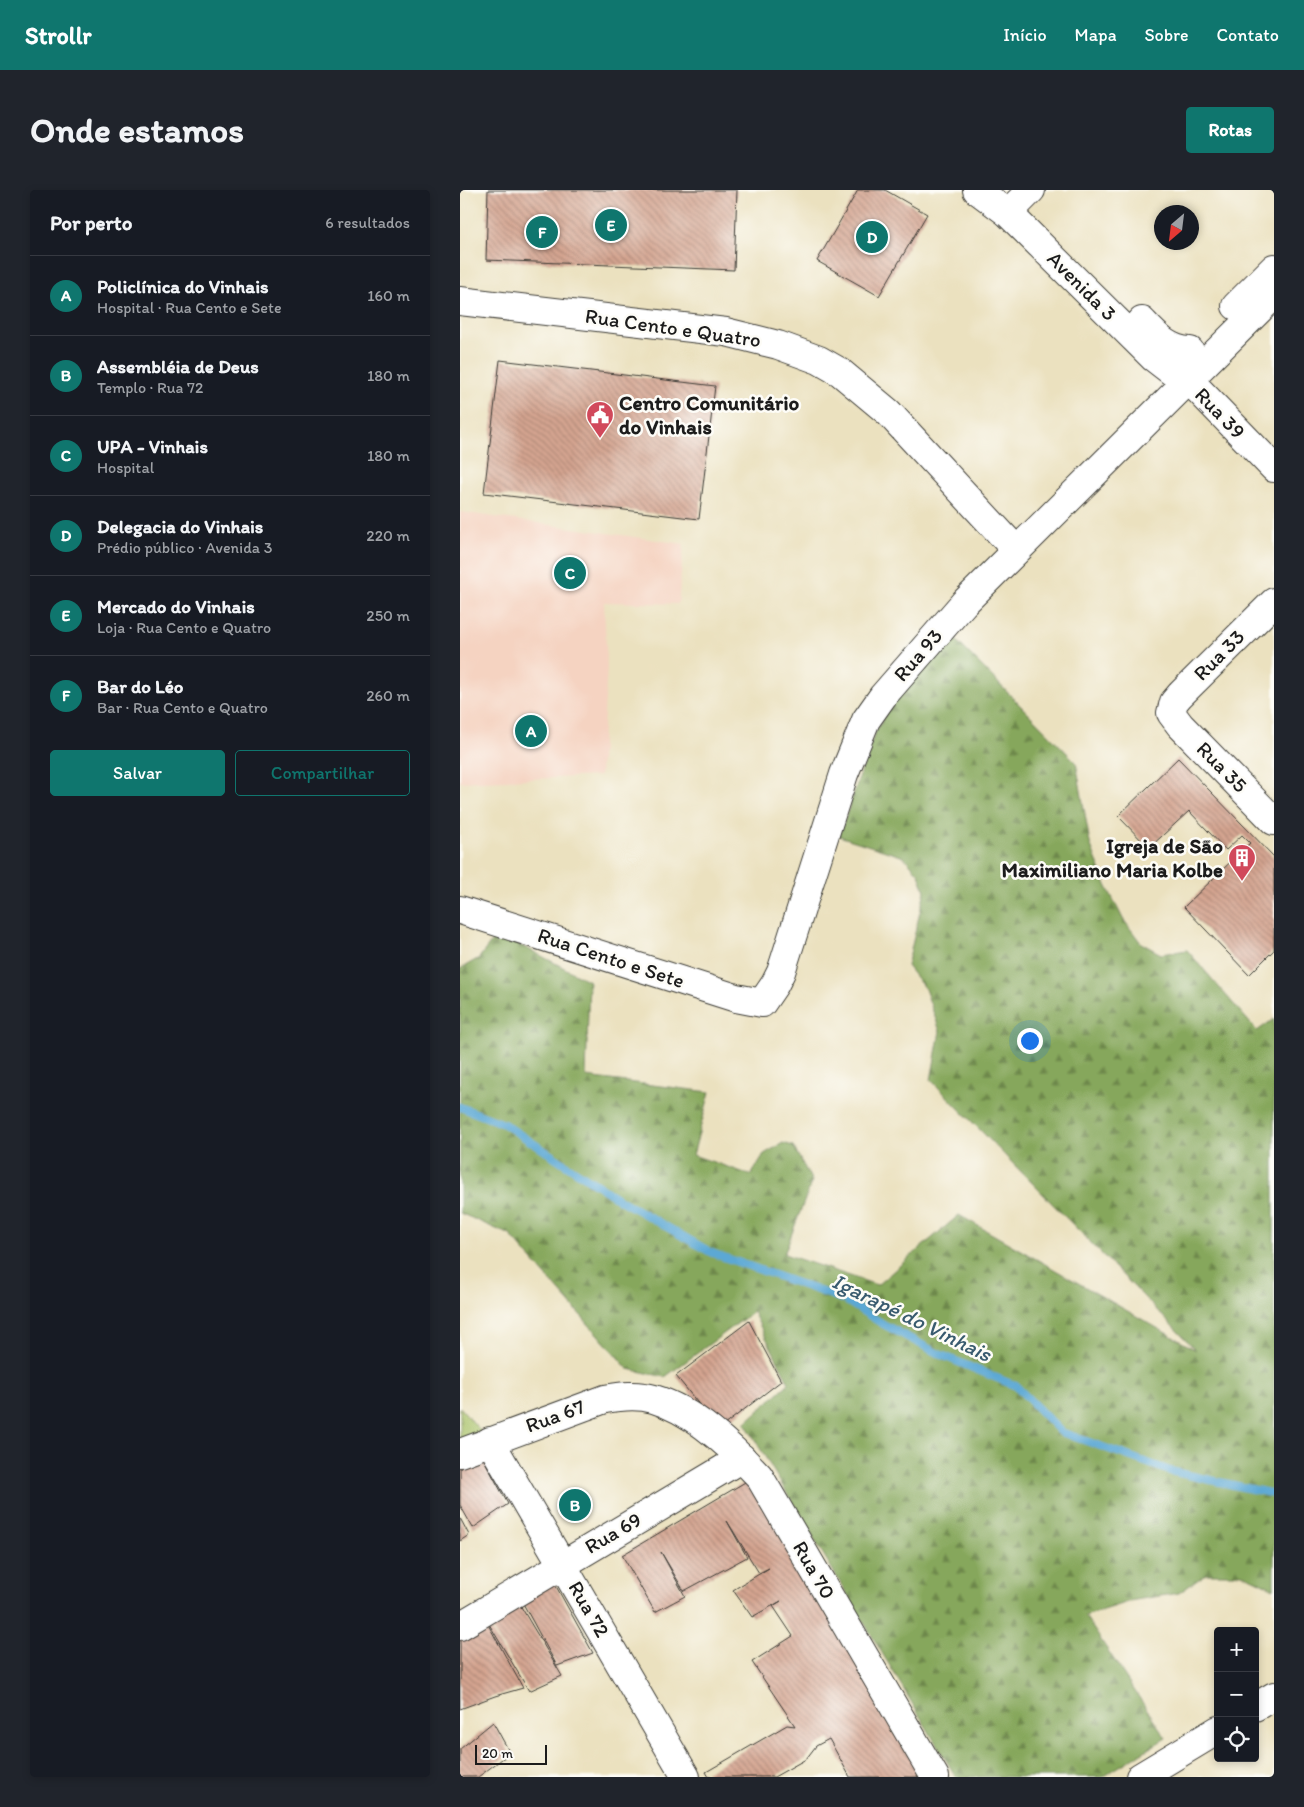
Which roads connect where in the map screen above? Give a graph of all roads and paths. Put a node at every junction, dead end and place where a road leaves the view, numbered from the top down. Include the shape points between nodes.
1 (978, 190) edge
2 (1016, 198) edge
3 (1274, 268) edge
4 (1274, 295) edge
5 (460, 301) edge
6 (1190, 351) junction
7 (1188, 379) junction
8 (1274, 468) edge
9 (1016, 550) junction
10 (1274, 602) edge
11 (1171, 713) joint
12 (1274, 820) edge
13 (460, 910) edge
14 (762, 1003) joint
15 (654, 1399) joint
16 (490, 1441) junction
17 (460, 1453) edge
18 (742, 1458) junction
19 (563, 1563) junction
20 (460, 1626) edge
21 (1274, 1696) edge
22 (1259, 1705) edge
23 (1214, 1732) edge
24 (686, 1777) edge
25 (935, 1777) edge
26 (1140, 1777) edge

1 - 2 street, Avenida 3
2 - 6 street, Avenida 3 via 1157,336 1174,348
2 - 7 street, Avenida 3 via 1154,358 1176,375
3 - 6 street
4 - 7 street, Rua 93
5 - 9 street, Rua Cento e Quatro via 726,332 778,344 819,360 840,372 888,412
6 - 7 street
7 - 8 street, Rua 39
7 - 9 street, Rua 93
9 - 14 street, Rua 93 via 907,666 866,720 844,774 781,972
10 - 11 street, Rua 33 via 1180,695
11 - 12 street, Rua 35
13 - 14 street, Rua Cento e Sete via 736,998
15 - 16 street, Rua 67 via 629,1395 605,1398
15 - 18 street, Rua 70 via 702,1425
16 - 17 street, Rua 67
16 - 19 street, Rua 72
18 - 19 street, Rua 69
18 - 25 street, Rua 70 via 758,1476
19 - 20 street, Rua 69
19 - 24 street, Rua 72
21 - 22 street
23 - 26 street

